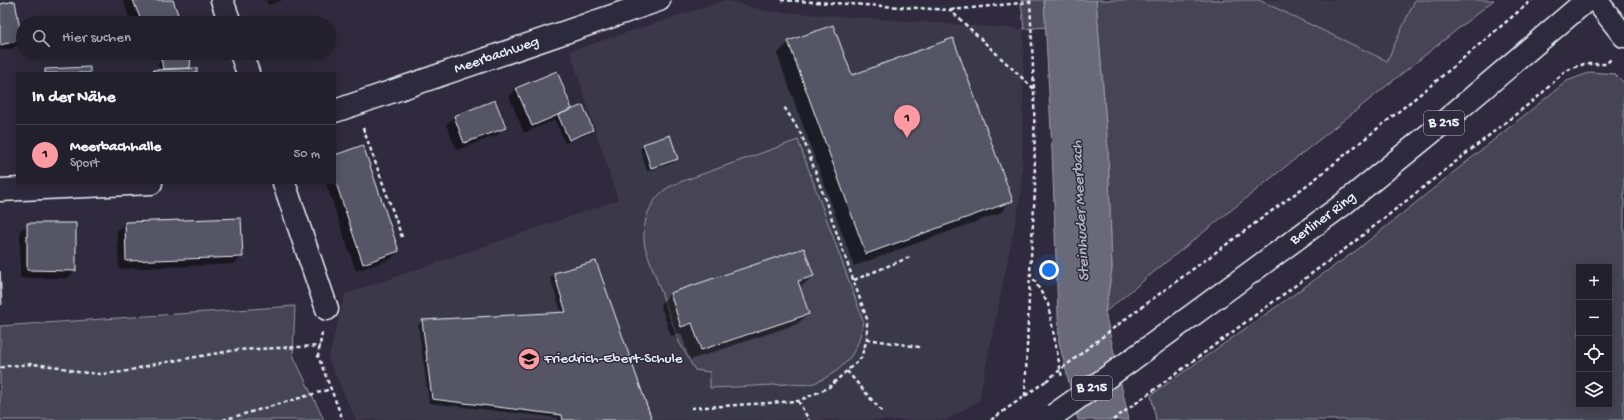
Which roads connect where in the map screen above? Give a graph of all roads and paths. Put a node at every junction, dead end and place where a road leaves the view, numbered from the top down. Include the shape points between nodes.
1 (222, 0) edge
2 (659, 0) edge
3 (781, 0) edge
4 (1532, 0) edge
5 (1587, 0) edge
6 (1596, 0) edge
7 (1030, 1) edge
8 (950, 10) junction
9 (228, 16) edge
10 (1620, 46) edge
11 (243, 60) edge
12 (248, 72) edge
13 (1034, 90) junction
14 (783, 105) dead end
15 (345, 108) edge
16 (129, 184) edge
17 (284, 184) edge
18 (0, 190) edge
19 (402, 237) dead end
20 (910, 257) dead end
21 (1030, 273) junction
22 (854, 280) junction
23 (327, 309) joint
24 (867, 339) junction
25 (320, 346) junction
26 (919, 347) dead end
27 (0, 368) edge
28 (847, 371) junction
29 (1063, 381) dead end
30 (331, 389) junction
31 (1025, 396) junction
32 (798, 402) junction
33 (691, 408) dead end
34 (883, 413) dead end
35 (1050, 418) edge
36 (223, 420) edge
37 (343, 420) edge
38 (809, 420) edge
39 (991, 420) edge
40 (1113, 420) edge

1 - 9 street
2 - 15 street, Meerbachweg
3 - 8 path
4 - 31 path, bridge via 1315,179
5 - 35 street, Berliner Ring / B 215, bridge via 1341,206
6 - 10 street
7 - 8 path
7 - 13 path
8 - 13 path
10 - 40 path via 1606,64 1584,64 1565,71 1539,96 1349,246
11 - 12 street
13 - 21 path via 1035,190
14 - 22 path via 800,134
15 - 19 path
16 - 18 street
17 - 23 street
20 - 22 path
21 - 29 path via 1048,304
21 - 31 path
22 - 24 path via 867,319
23 - 25 path
24 - 26 path
24 - 28 path via 861,358
25 - 27 path via 236,350 101,374 33,364
25 - 30 path via 318,356
28 - 32 path via 828,388
28 - 34 path
30 - 36 path
30 - 37 path
31 - 39 path
32 - 33 path
32 - 38 path

